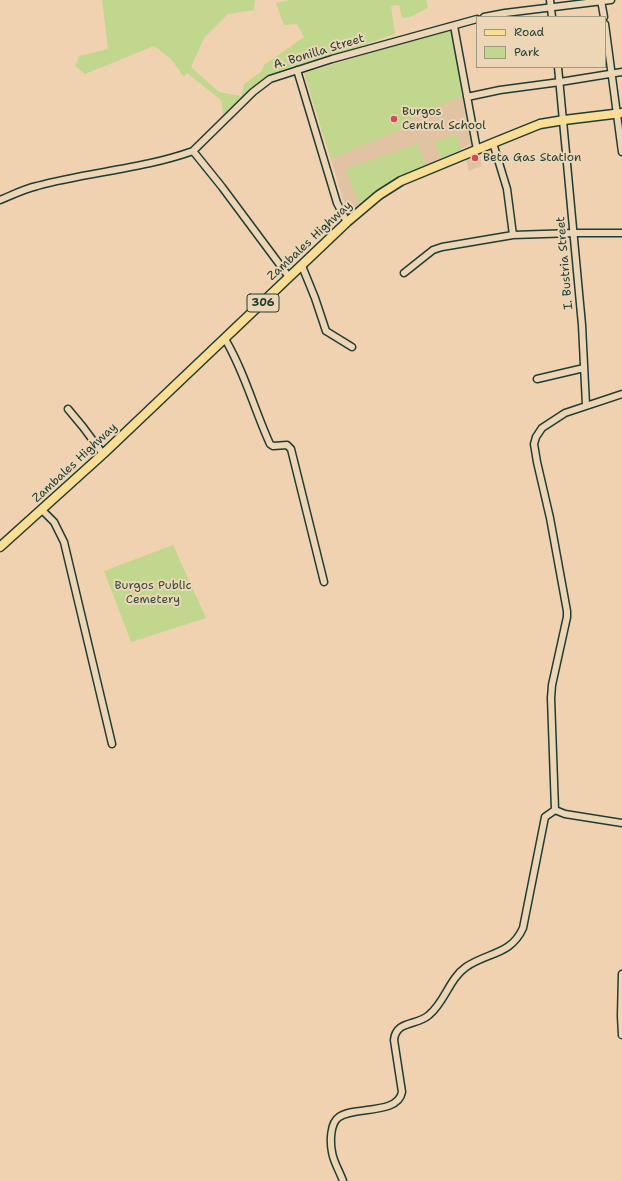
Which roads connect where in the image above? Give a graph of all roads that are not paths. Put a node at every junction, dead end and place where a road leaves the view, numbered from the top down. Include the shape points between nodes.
1 (601, 0) edge
2 (611, 0) edge
3 (550, 3) edge
4 (489, 16) edge
5 (552, 16) edge
6 (604, 16) edge
7 (476, 19) edge
8 (454, 26) junction
9 (606, 31) edge
10 (558, 68) edge
11 (297, 70) junction
12 (622, 72) edge
13 (612, 73) junction
14 (560, 82) junction
15 (467, 97) junction
16 (619, 113) edge
17 (564, 120) junction
18 (492, 143) junction
19 (477, 150) junction
20 (193, 151) junction
21 (622, 152) edge
22 (0, 200) edge
23 (347, 222) junction
24 (574, 233) junction
25 (622, 233) edge
26 (513, 235) junction
27 (302, 266) junction
28 (404, 273) dead end
29 (289, 277) junction
30 (225, 339) junction
31 (352, 347) dead end
32 (584, 368) junction
33 (537, 379) dead end
34 (622, 394) edge
35 (586, 405) junction
36 (68, 409) dead end
37 (102, 454) junction
38 (42, 510) junction
39 (0, 547) edge
40 (324, 582) dead end
41 (112, 744) dead end
42 (555, 810) junction
43 (622, 823) edge
44 (622, 974) edge
45 (622, 1035) edge
46 (343, 1181) edge

1 - 2 street
1 - 3 street
1 - 6 street
3 - 4 street
3 - 5 street
7 - 8 street, A. Bonilla Street
8 - 11 street, A. Bonilla Street
8 - 15 street
9 - 13 street
10 - 14 street, I. Bustria Street
11 - 20 street, A. Bonilla Street via 263,83
11 - 23 street via 337,203
12 - 13 street
13 - 14 street
13 - 16 street
14 - 15 street
14 - 17 street, I. Bustria Street
15 - 19 street
16 - 17 main road, Zambales Highway / 306
16 - 21 street
17 - 18 main road, Zambales Highway / 306 via 540,124
17 - 24 street, I. Bustria Street
18 - 19 main road, Zambales Highway / 306
18 - 26 street via 507,189
19 - 23 main road, Zambales Highway / 306 via 397,184 379,195
20 - 22 street via 36,186
20 - 29 street
23 - 27 main road, Zambales Highway / 306
24 - 25 street
24 - 26 street
24 - 32 street, I. Bustria Street
26 - 28 street via 437,248
27 - 29 main road, Zambales Highway / 306
27 - 31 street via 326,331
29 - 30 main road, Zambales Highway / 306
30 - 37 main road, Zambales Highway / 306
30 - 40 street via 247,383 270,444 287,445 291,449
32 - 33 street
32 - 35 street, I. Bustria Street
34 - 35 street
35 - 42 street via 565,413 542,428 534,444 567,611 551,698
36 - 37 street
37 - 38 main road, Zambales Highway / 306
38 - 39 main road, Zambales Highway / 306
38 - 41 street via 54,522 64,542
42 - 43 street via 565,814
42 - 46 street via 545,817 523,928 517,940 507,948 466,967 452,982 430,1015 397,1029 394,1040 402,1092 395,1103 344,1114 336,1120 331,1150
44 - 45 street

